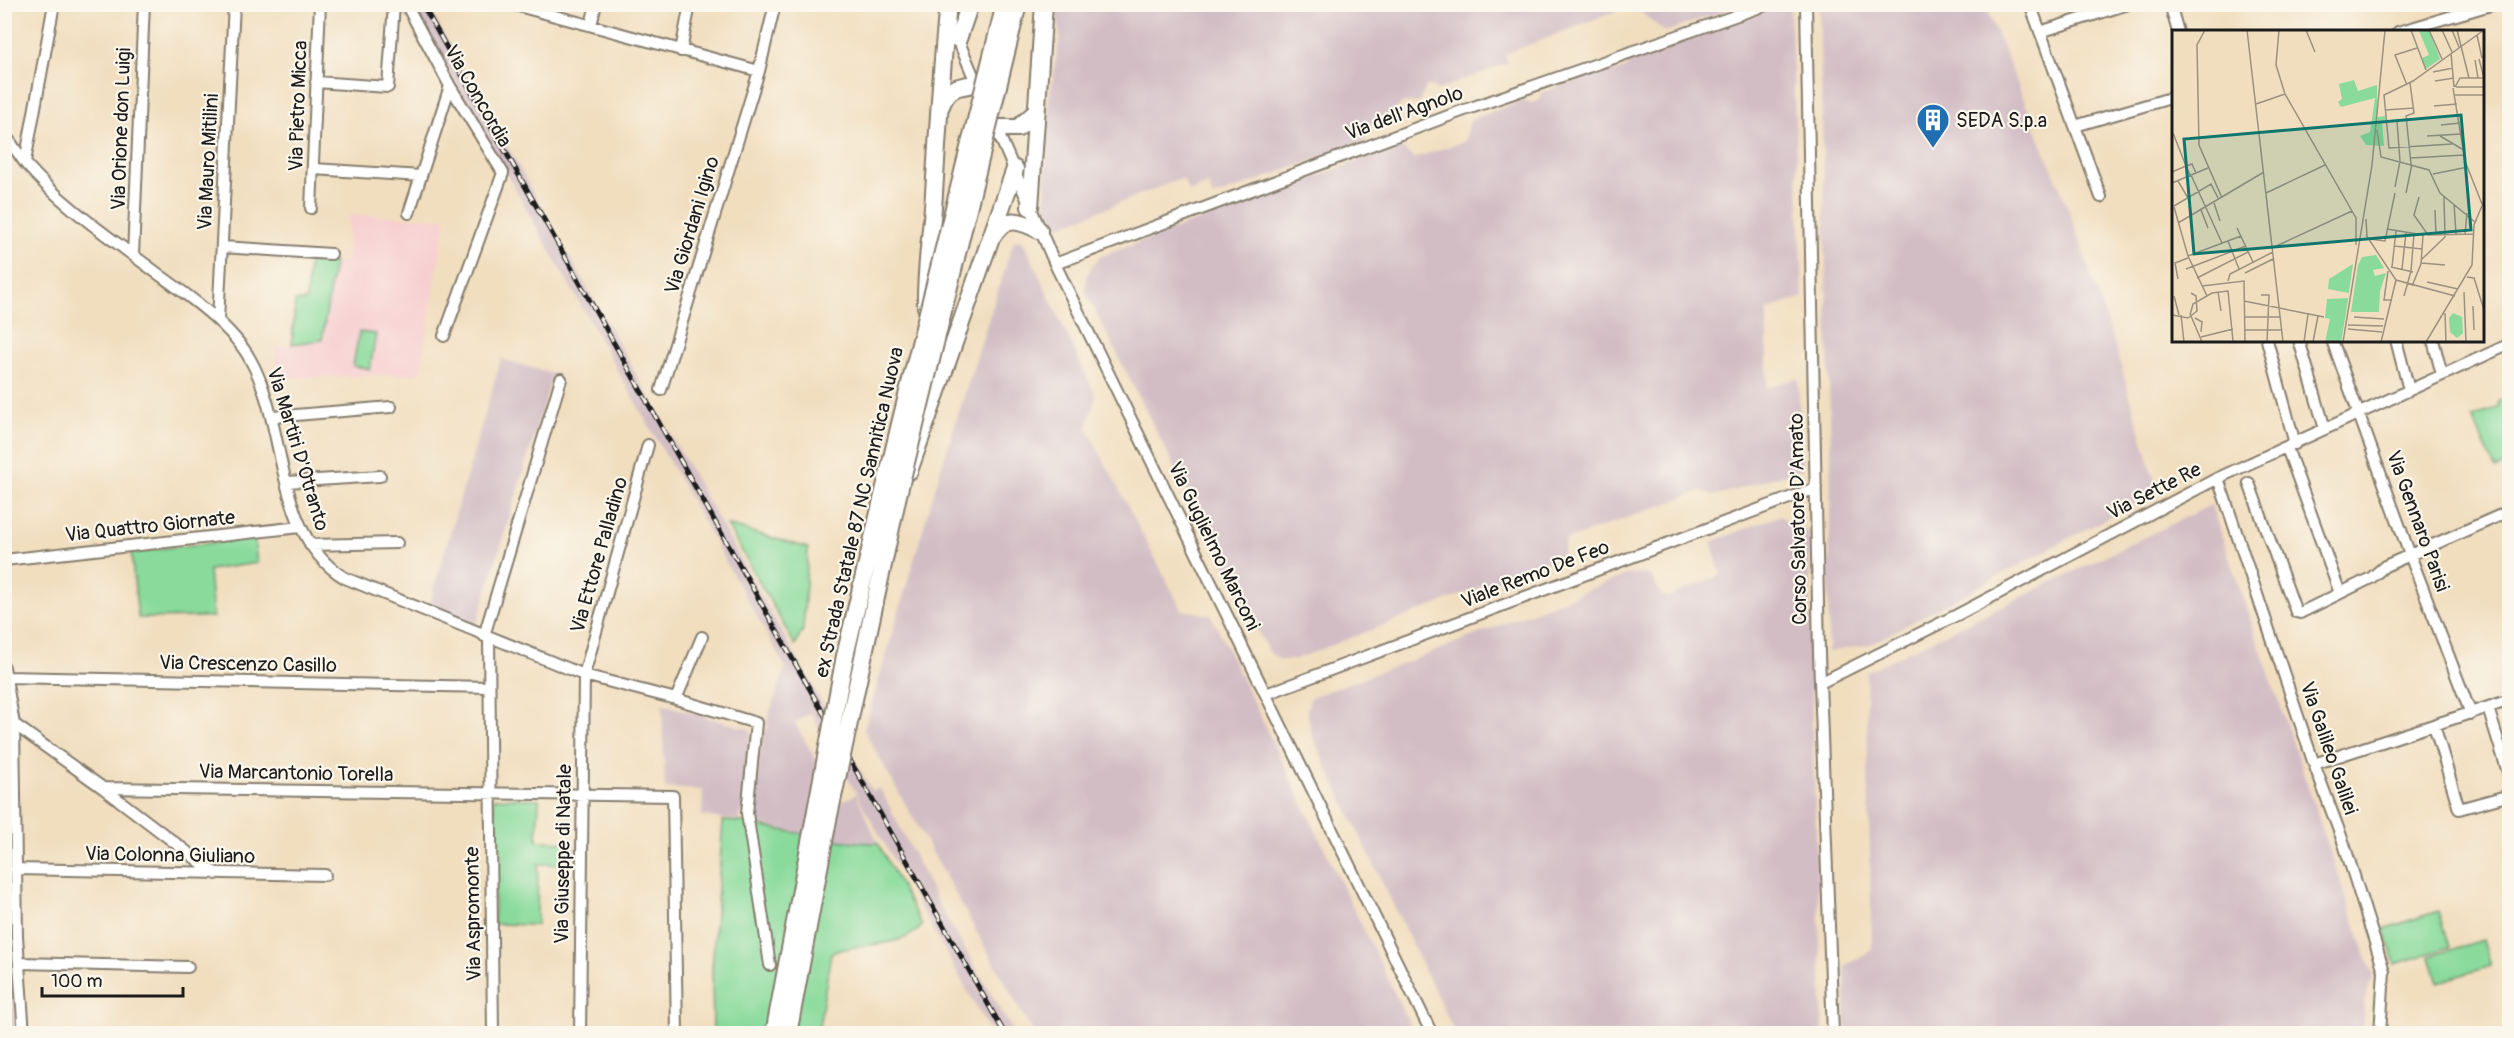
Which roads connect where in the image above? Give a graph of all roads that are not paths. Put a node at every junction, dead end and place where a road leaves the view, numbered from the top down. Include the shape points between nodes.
1 (54, 4) edge
2 (144, 4) edge
3 (234, 4) edge
4 (320, 4) edge
5 (394, 4) edge
6 (406, 4) edge
7 (596, 4) edge
8 (690, 4) edge
9 (775, 4) edge
10 (970, 4) edge
11 (1005, 4) edge
12 (1017, 4) edge
13 (1044, 4) edge
14 (1769, 4) edge
15 (1806, 4) edge
16 (2030, 4) edge
17 (2128, 4) edge
18 (2170, 4) edge
19 (2494, 4) edge
20 (514, 5) edge
21 (945, 9) edge
22 (591, 25) junction
23 (2177, 30) edge
24 (2405, 30) edge
25 (2040, 32) junction
26 (958, 39) junction
27 (681, 51) junction
28 (759, 71) junction
29 (974, 78) junction
30 (316, 82) junction
31 (450, 87) junction
32 (2172, 98) edge
33 (938, 112) junction
34 (1036, 112) junction
35 (2075, 126) junction
36 (996, 128) junction
37 (4, 133) edge
38 (25, 162) junction
39 (314, 169) junction
40 (1015, 169) junction
41 (421, 176) junction
42 (2101, 197) dead end
43 (1030, 207) junction
44 (312, 208) dead end
45 (409, 213) dead end
46 (1039, 230) junction
47 (989, 240) junction
48 (222, 247) junction
49 (331, 254) dead end
50 (134, 255) junction
51 (1055, 264) junction
52 (927, 317) junction
53 (218, 321) junction
54 (444, 336) dead end
55 (2267, 342) edge
56 (2301, 342) edge
57 (2333, 342) edge
58 (2397, 342) edge
59 (2434, 342) edge
60 (2510, 344) edge
61 (2442, 375) junction
62 (561, 379) dead end
63 (661, 390) dead end
64 (2409, 390) junction
65 (391, 407) dead end
66 (2359, 413) junction
67 (272, 417) junction
68 (2325, 429) junction
69 (648, 445) dead end
70 (2291, 446) junction
71 (380, 476) dead end
72 (2218, 478) junction
73 (287, 482) junction
74 (2249, 483) dead end
75 (1816, 489) junction
76 (897, 502) junction
77 (2510, 511) edge
78 (300, 527) junction
79 (397, 543) dead end
80 (310, 545) junction
81 (2410, 555) junction
82 (4, 560) edge
83 (2340, 593) junction
84 (486, 637) junction
85 (702, 638) dead end
86 (5, 672) edge
87 (584, 675) junction
88 (1820, 683) junction
89 (489, 687) junction
90 (1266, 694) junction
91 (676, 699) junction
92 (2510, 700) edge
93 (2488, 708) junction
94 (2471, 714) junction
95 (14, 724) junction
96 (2434, 725) junction
97 (2507, 761) edge
98 (2314, 764) junction
99 (2510, 779) edge
100 (103, 788) junction
101 (489, 793) junction
102 (582, 795) junction
103 (2510, 795) edge
104 (15, 869) junction
105 (216, 874) junction
106 (325, 876) dead end
107 (19, 963) junction
108 (770, 965) dead end
109 (188, 967) dead end
110 (24, 1034) edge
111 (493, 1034) edge
112 (580, 1034) edge
113 (677, 1034) edge
114 (774, 1034) edge
115 (788, 1034) edge
116 (1432, 1034) edge
117 (1833, 1034) edge
118 (2380, 1034) edge

1 - 38 street
2 - 50 street, Via Orione don Luigi
3 - 48 street, Via Mauro Mitilini
4 - 30 street, Via Pietro Micca
5 - 30 street via 388,87
6 - 31 street, Via Concordia
7 - 22 street
8 - 27 street
9 - 28 street, Via Giordani Igino
10 - 26 highway
11 - 52 highway, ex Strada Statale 87 NC Sannitica Nuova, bridge
12 - 76 highway, ex Strada Statale 87 NC Sannitica Nuova, bridge
13 - 34 highway
14 - 51 street, Via dell'Agnolo via 1459,112
15 - 75 street, Corso Salvatore D'Amato
16 - 25 street
17 - 25 street
18 - 23 street
19 - 24 street
20 - 22 street
21 - 26 street, Via Guglielmo Marconi
21 - 33 highway
22 - 27 street
25 - 35 street
26 - 29 street, Via Guglielmo Marconi
27 - 28 street
28 - 63 street, Via Giordani Igino
29 - 33 highway via 954,86
29 - 36 street, Via Guglielmo Marconi
30 - 39 street, Via Pietro Micca
31 - 41 street
31 - 54 street, Via Concordia via 503,173
32 - 35 street
33 - 52 highway, bridge via 926,275
34 - 36 highway via 1018,128
34 - 43 highway
35 - 42 street
36 - 40 street, Via Guglielmo Marconi
37 - 38 street, Via Martiri D'Otranto
38 - 50 street, Via Martiri D'Otranto via 70,207
39 - 41 street
39 - 44 street, Via Pietro Micca
40 - 43 street, Via Guglielmo Marconi
40 - 47 highway
41 - 45 street
43 - 46 street, Via Guglielmo Marconi
46 - 47 highway via 1024,223 1006,222
46 - 51 street, Via Guglielmo Marconi
47 - 76 highway, bridge
48 - 49 street
48 - 53 street, Via Mauro Mitilini
50 - 53 street, Via Martiri D'Otranto
51 - 90 street, Via Guglielmo Marconi
52 - 114 highway, ex Strada Statale 87 NC Sannitica Nuova, bridge via 845,656
53 - 67 street, Via Martiri D'Otranto via 250,357
55 - 70 street
56 - 68 street
57 - 66 street, Via Gennaro Parisi
58 - 64 street
59 - 61 street
60 - 61 street, Via Sette Re
61 - 64 street, Via Sette Re
62 - 84 street, Via Aspromonte
64 - 66 street, Via Sette Re
65 - 67 street
66 - 68 street, Via Sette Re
66 - 81 street, Via Gennaro Parisi
67 - 73 street, Via Martiri D'Otranto
68 - 70 street, Via Sette Re
69 - 87 street, Via Ettore Palladino
70 - 72 street, Via Sette Re
70 - 83 street
71 - 73 street
72 - 88 street, Via Sette Re
72 - 98 street, Via Galileo Galilei
73 - 78 street, Via Martiri D'Otranto
74 - 83 street via 2296,612
75 - 88 street, Corso Salvatore D'Amato
75 - 90 street, Viale Remo De Feo
76 - 115 highway, ex Strada Statale 87 NC Sannitica Nuova, bridge via 828,820
77 - 81 street
78 - 80 street, Via Martiri D'Otranto
78 - 82 street, Via Quattro Giornate
79 - 80 street
80 - 84 street, Via Martiri D'Otranto via 330,569 345,578
81 - 83 street
81 - 94 street, Via Gennaro Parisi
84 - 87 street, Via Martiri D'Otranto
84 - 89 street, Via Aspromonte
85 - 91 street
86 - 89 street, Via Crescenzo Casillo
86 - 95 street
87 - 91 street, Via Martiri D'Otranto
87 - 102 street, Via Giuseppe di Natale
88 - 117 street, Corso Salvatore D'Amato
89 - 101 street, Via Aspromonte
90 - 116 street, Via Guglielmo Marconi
91 - 108 street, Via Martiri D'Otranto via 756,723 747,813
92 - 93 street
93 - 94 street
93 - 97 street
94 - 96 street
95 - 100 street
95 - 104 street
96 - 98 street
96 - 103 street via 2459,809
97 - 99 street
98 - 118 street, Via Galileo Galilei via 2384,971
100 - 101 street, Via Marcantonio Torella
100 - 105 street
101 - 102 street, Via Marcantonio Torella
101 - 111 street, Via Aspromonte
102 - 112 street, Via Giuseppe di Natale
102 - 113 street, Via Marcantonio Torella via 673,796
104 - 105 street, Via Colonna Giuliano
104 - 107 street
105 - 106 street, Via Colonna Giuliano
107 - 109 street
107 - 110 street

